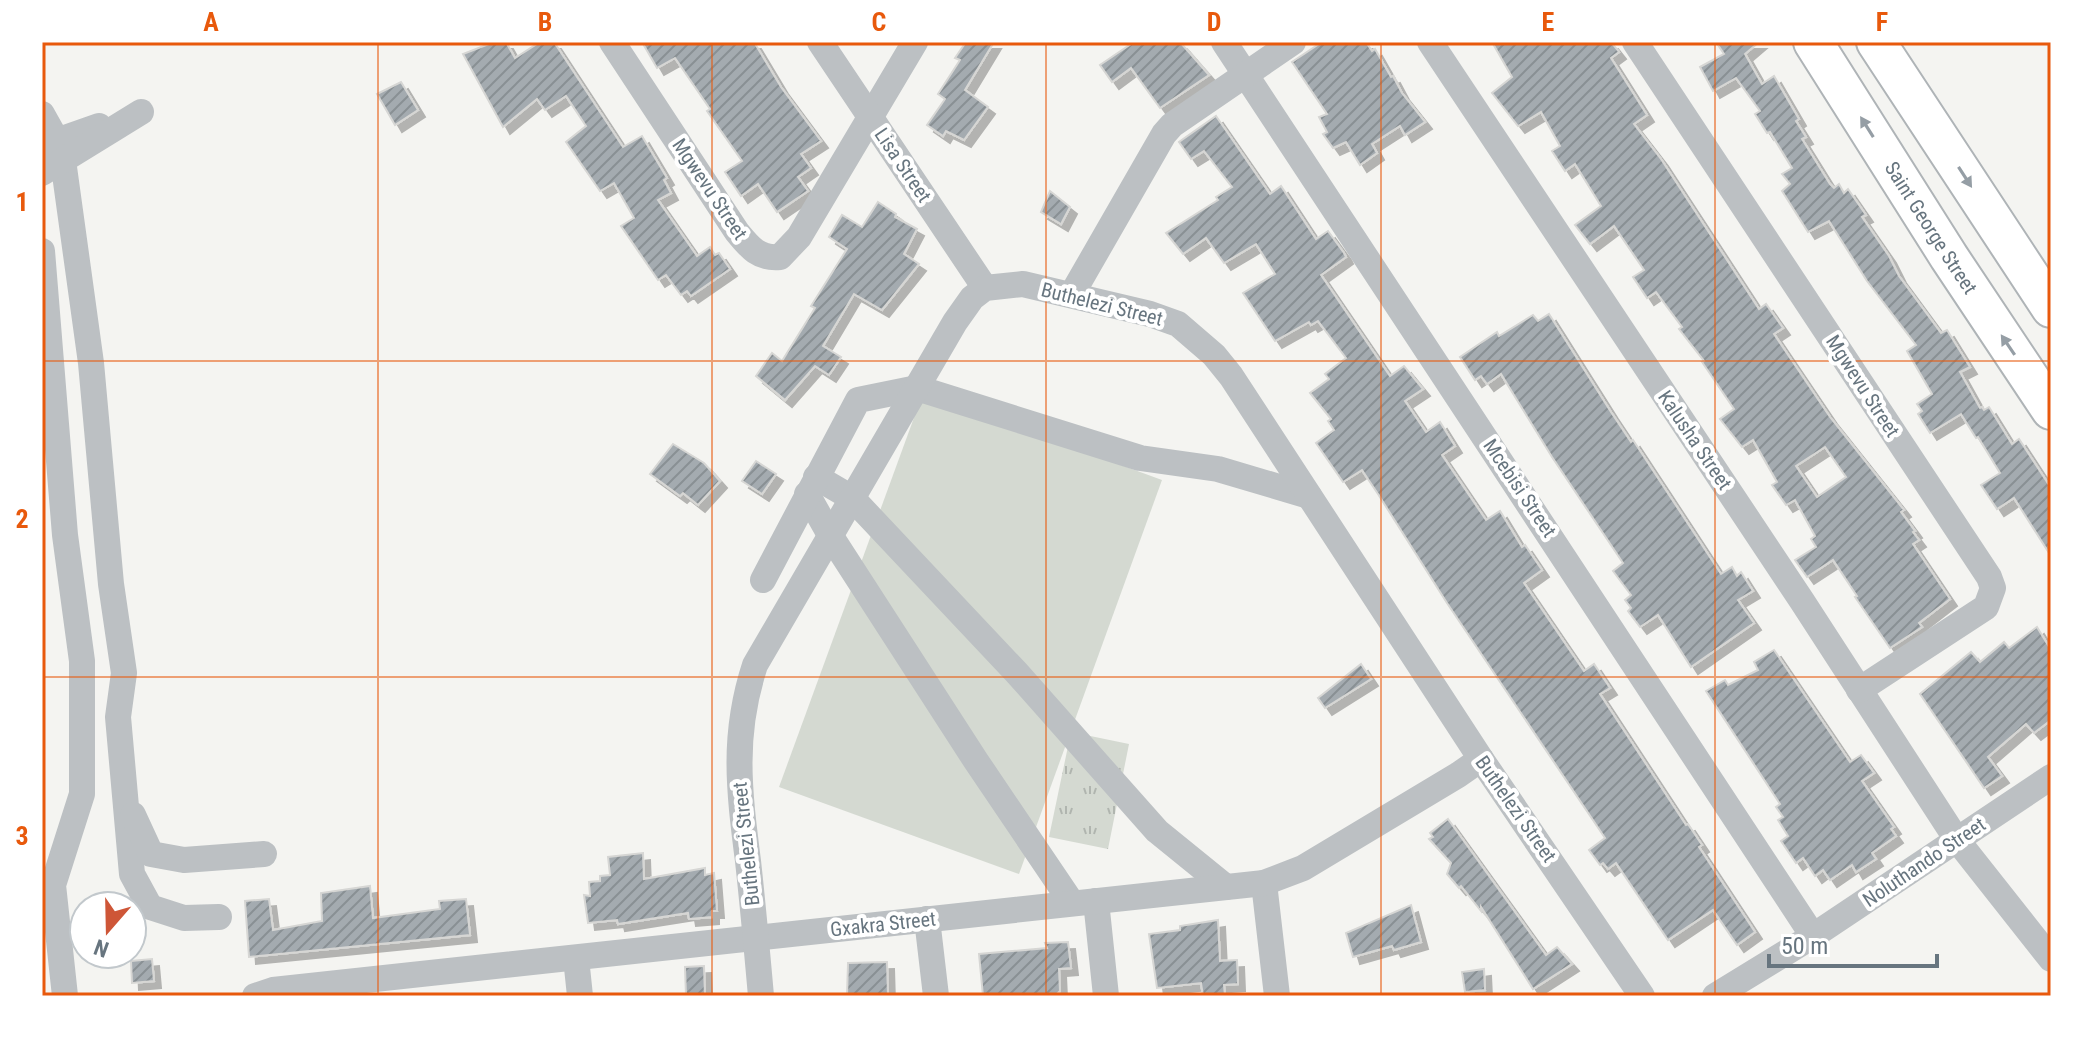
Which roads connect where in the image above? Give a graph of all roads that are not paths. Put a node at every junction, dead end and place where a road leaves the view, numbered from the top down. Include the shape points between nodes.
1 (612, 42) edge
2 (820, 42) edge
3 (915, 42) edge
4 (1224, 42) edge
5 (1293, 42) edge
6 (1430, 42) edge
7 (1635, 42) edge
8 (1813, 42) edge
9 (1876, 42) edge
10 (1245, 73) junction
11 (42, 114) edge
12 (870, 116) junction
13 (51, 154) edge
14 (42, 251) edge
15 (985, 288) junction
16 (1072, 294) junction
17 (2051, 308) edge
18 (917, 388) junction
19 (851, 409) junction
20 (2051, 410) edge
21 (871, 466) junction
22 (811, 486) junction
23 (1309, 496) junction
24 (852, 498) junction
25 (830, 535) junction
26 (763, 580) dead end
27 (1859, 690) junction
28 (1481, 759) junction
29 (2051, 777) edge
30 (126, 803) junction
31 (1957, 840) junction
32 (264, 854) dead end
33 (1264, 883) junction
34 (1226, 887) junction
35 (1084, 902) junction
36 (219, 917) dead end
37 (927, 919) junction
38 (1813, 936) junction
39 (756, 938) junction
40 (576, 958) junction
41 (2051, 959) edge
42 (405, 986) edge
43 (65, 996) edge
44 (255, 996) edge
45 (580, 996) edge
46 (761, 996) edge
47 (936, 996) edge
48 (1106, 996) edge
49 (1277, 996) edge
50 (1642, 996) edge
51 (1715, 996) edge

1 - 12 street, Mgwevu Street via 737,232 751,249 770,258 780,257 799,237
2 - 12 street, Lisa Street
3 - 12 street
4 - 10 street, Mcebisi Street
5 - 10 street
6 - 27 street, Kalusha Street
7 - 27 street, Mgwevu Street via 1993,588 1986,607
20 -> 8 main road, Saint George Street
9 -> 17 main road
10 - 16 street via 1164,134
10 - 38 street, Mcebisi Street
11 - 13 street
12 - 15 street, Lisa Street
13 - 30 street via 91,363 124,673 118,717
14 - 43 street via 65,535 82,661 82,794 53,885
15 - 16 street, Buthelezi Street via 1023,284
15 - 18 street, Buthelezi Street via 955,322
16 - 23 street, Buthelezi Street via 1150,314 1178,324 1196,338 1231,376
18 - 19 street via 858,400
18 - 21 street, Buthelezi Street
18 - 23 street via 1140,458 1218,469
19 - 21 street
19 - 22 street
21 - 24 street, Buthelezi Street
22 - 24 street
22 - 25 street
22 - 26 street
23 - 28 street, Buthelezi Street
24 - 25 street, Buthelezi Street
24 - 34 street via 1157,831
25 - 35 street via 976,761
25 - 39 street, Buthelezi Street via 759,657 744,697 740,805
27 - 31 street, Kalusha Street
28 - 33 street, Gxakra Street via 1303,868
28 - 50 street, Buthelezi Street
29 - 31 street, Noluthando Street
30 - 32 street via 151,854 184,860
30 - 36 street via 132,874 150,907 184,918
31 - 38 street, Noluthando Street
31 - 41 street, Kalusha Street
33 - 34 street, Gxakra Street
33 - 49 street
34 - 35 street, Gxakra Street
35 - 37 street, Gxakra Street
35 - 48 street
37 - 39 street, Gxakra Street
37 - 47 street
38 - 51 street, Noluthando Street
39 - 40 street, Gxakra Street
39 - 46 street, Buthelezi Street
40 - 42 street, Gxakra Street
40 - 45 street
42 - 44 street, Gxakra Street via 273,990

